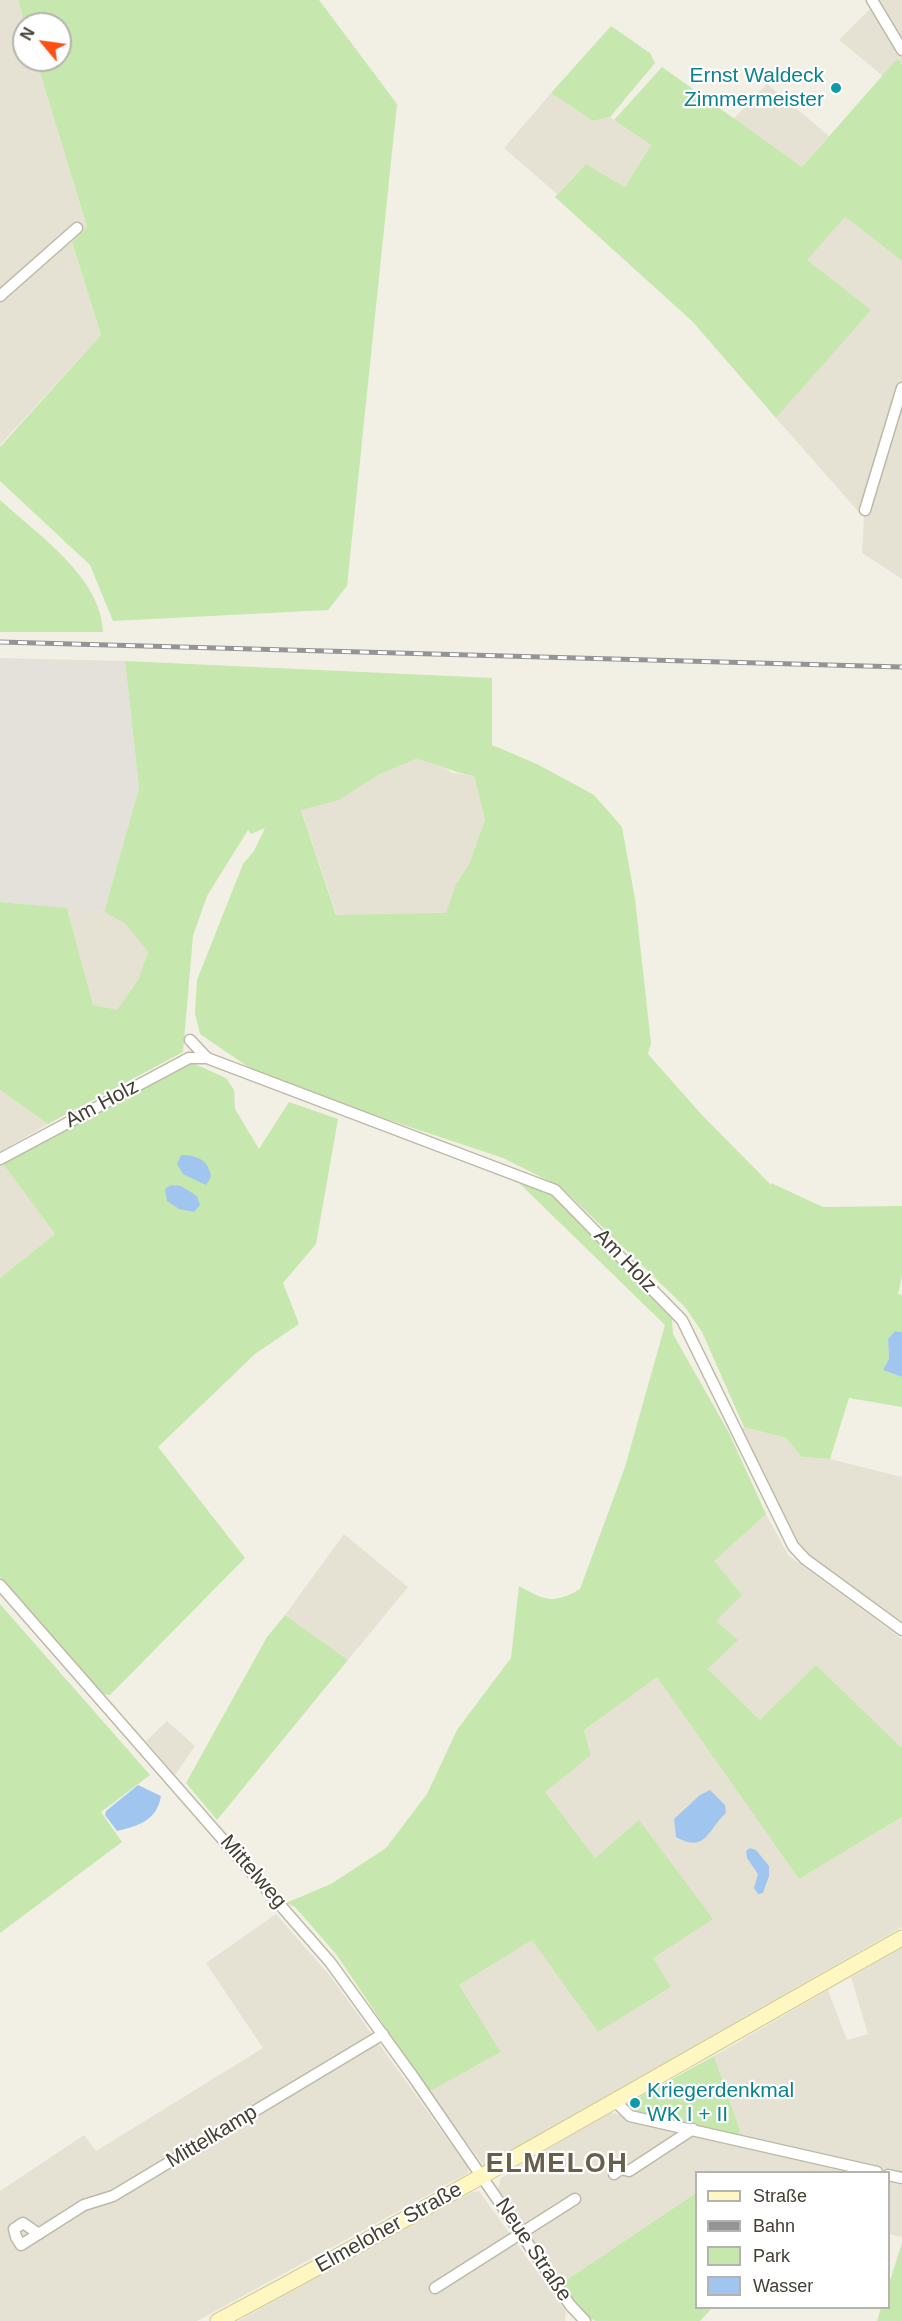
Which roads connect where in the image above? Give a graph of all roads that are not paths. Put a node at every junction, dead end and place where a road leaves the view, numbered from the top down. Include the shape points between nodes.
1 (872, 0) edge
2 (902, 50) edge
3 (77, 228) dead end
4 (0, 296) edge
5 (902, 388) edge
6 (865, 510) dead end
7 (190, 1041) dead end
8 (207, 1058) junction
9 (0, 1159) edge
10 (0, 1585) edge
11 (902, 1630) edge
12 (902, 1938) edge
13 (383, 2034) junction
14 (615, 2101) junction
15 (693, 2129) junction
16 (873, 2171) edge
17 (614, 2174) dead end
18 (483, 2177) junction
19 (575, 2199) dead end
20 (39, 2234) dead end
21 (521, 2235) junction
22 (435, 2288) dead end
23 (582, 2320) edge
24 (218, 2321) edge

1 - 2 street
3 - 4 street
5 - 6 street
7 - 8 street, Am Holz
8 - 9 street, Am Holz via 189,1058
8 - 11 street, Am Holz via 555,1190 682,1320 793,1546
10 - 13 street, Mittelweg via 266,1886 330,1962
12 - 14 street, Elmeloher Straße
13 - 18 street, Mittelweg
13 - 20 street, Mittelkamp via 113,2196 84,2205
14 - 15 street via 630,2116
14 - 18 street, Elmeloher Straße
15 - 16 street
15 - 17 street via 629,2171 621,2169
18 - 21 street, Neue Straße
18 - 24 street, Elmeloher Straße
19 - 21 street
21 - 22 street
21 - 23 street, Neue Straße

